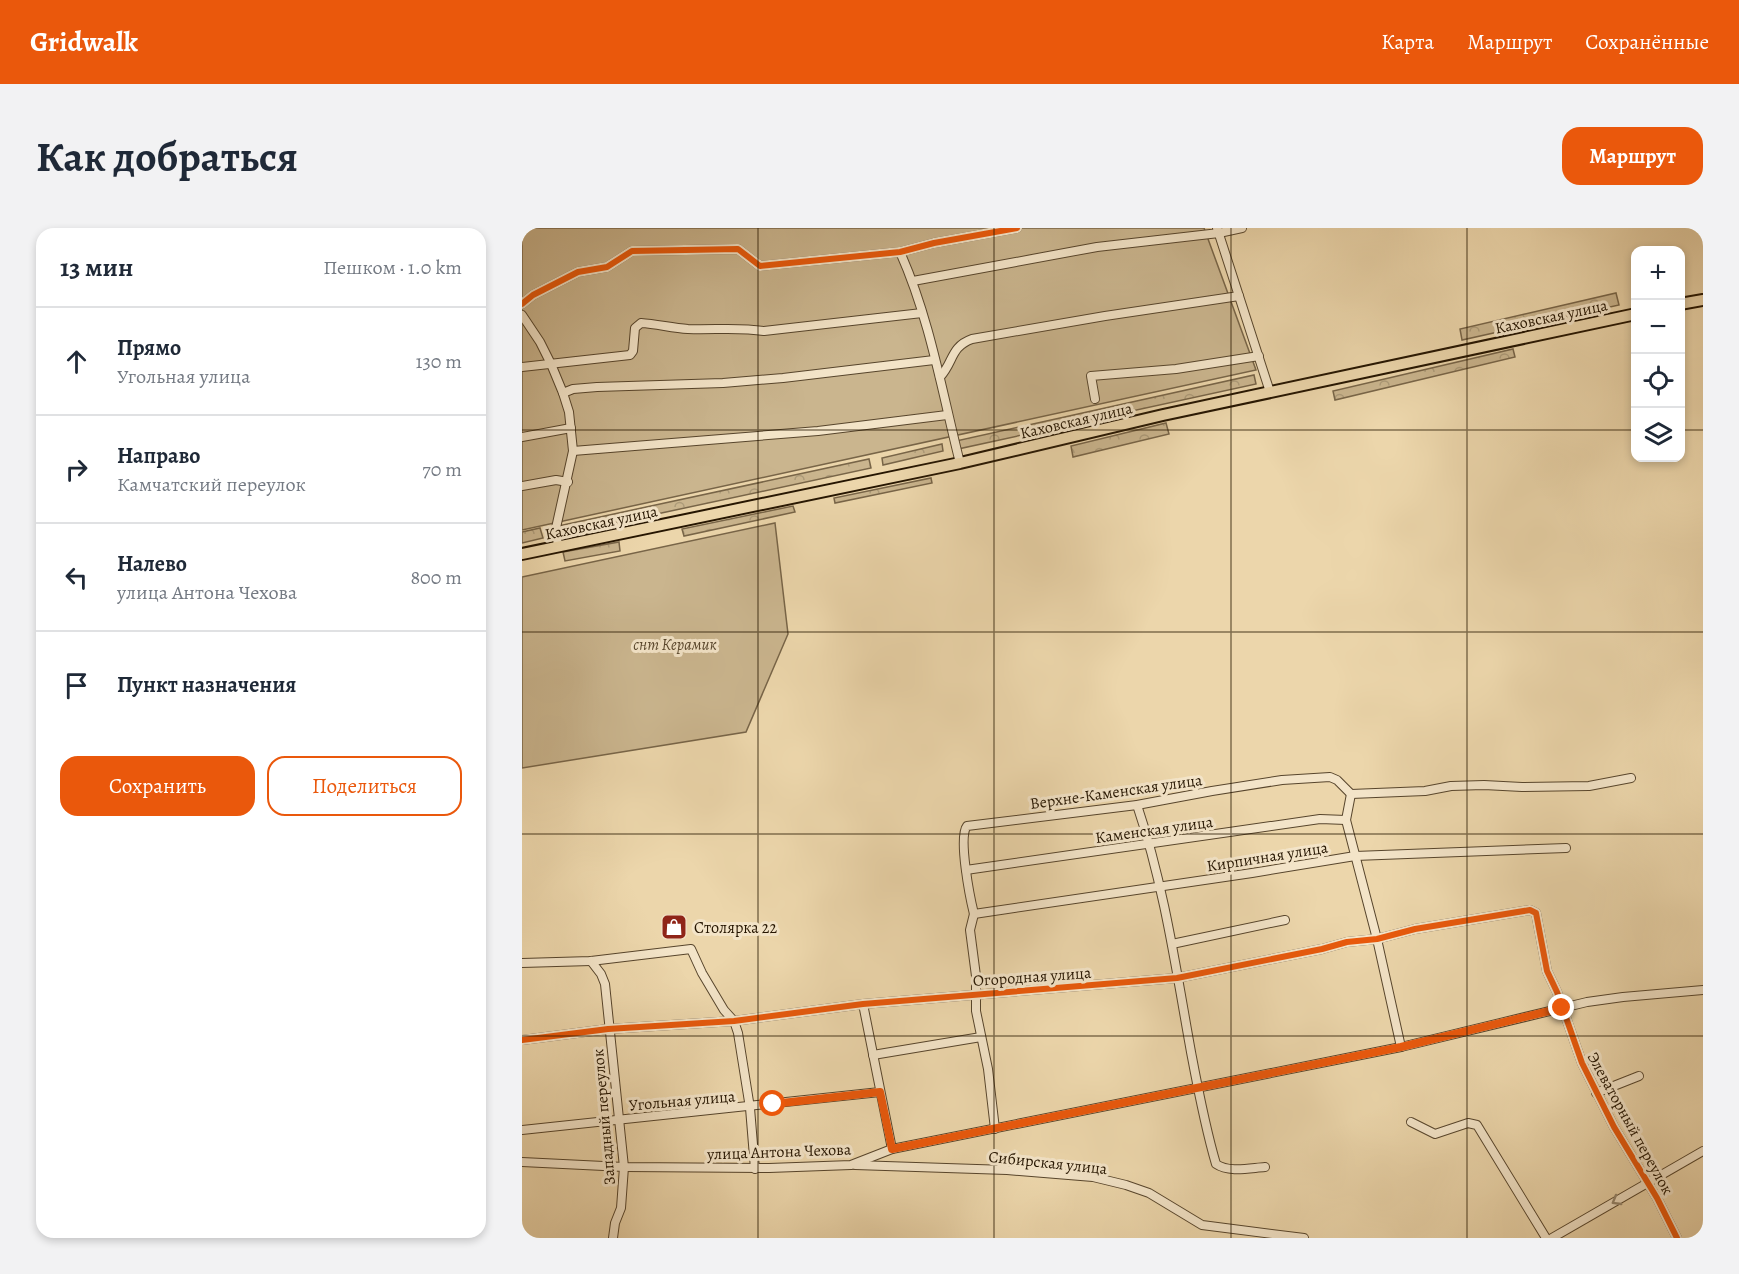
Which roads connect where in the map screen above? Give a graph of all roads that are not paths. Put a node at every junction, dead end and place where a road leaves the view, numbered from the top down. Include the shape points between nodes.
1 (1017, 228) edge
2 (1242, 228) edge
3 (1218, 230) edge
4 (900, 252) junction
5 (913, 281) junction
6 (1239, 296) junction
7 (1703, 300) edge
8 (1685, 303) edge
9 (522, 304) edge
10 (922, 313) junction
11 (1631, 315) edge
12 (524, 320) edge
13 (1259, 357) junction
14 (934, 360) junction
15 (550, 364) junction
16 (522, 367) edge
17 (940, 377) junction
18 (1270, 392) junction
19 (563, 393) junction
20 (1095, 399) dead end
21 (947, 415) junction
22 (571, 428) junction
23 (522, 437) edge
24 (573, 451) junction
25 (960, 463) junction
26 (568, 482) junction
27 (522, 486) edge
28 (558, 547) junction
29 (522, 554) edge
30 (1631, 778) dead end
31 (1351, 794) junction
32 (1137, 805) junction
33 (1346, 820) junction
34 (1150, 843) junction
35 (1566, 848) dead end
36 (1355, 856) junction
37 (966, 870) junction
38 (1160, 887) junction
39 (974, 914) junction
40 (1536, 915) joint
41 (1285, 920) dead end
42 (1377, 939) junction
43 (1172, 944) junction
44 (591, 961) junction
45 (522, 963) edge
46 (1177, 978) junction
47 (1703, 990) edge
48 (975, 993) junction
49 (863, 1004) junction
50 (1562, 1008) junction
51 (734, 1021) junction
52 (608, 1029) junction
53 (981, 1037) junction
54 (522, 1040) edge
55 (1401, 1047) junction
56 (873, 1055) junction
57 (1639, 1076) dead end
58 (1198, 1089) junction
59 (880, 1092) junction
60 (1596, 1093) junction
61 (750, 1108) junction
62 (619, 1120) junction
63 (1411, 1122) dead end
64 (995, 1129) junction
65 (522, 1130) edge
66 (892, 1149) junction
67 (1703, 1151) edge
68 (522, 1162) edge
69 (851, 1165) junction
70 (624, 1167) junction
71 (1265, 1167) dead end
72 (755, 1169) junction
73 (1647, 1183) junction
74 (613, 1238) edge
75 (1304, 1238) edge
76 (1546, 1238) edge
77 (1552, 1238) edge
78 (1677, 1238) edge

1 - 4 street
2 - 3 street
3 - 5 street via 1097,247
3 - 6 street
4 - 5 street
4 - 9 street via 760,266 738,249 632,251 607,267 578,272
5 - 10 street
6 - 13 street
6 - 17 street via 972,339 954,350
7 - 8 main road
10 - 14 street
10 - 15 street via 764,331 744,327 671,328 641,323 635,328 630,355
11 - 18 main road, Каховская улица
12 - 15 street
13 - 18 street
13 - 20 street via 1091,376
14 - 17 street
14 - 19 street via 783,378 597,387
15 - 16 street
15 - 19 street
17 - 21 street
18 - 25 main road, Каховская улица
19 - 22 street
21 - 24 street via 818,431
21 - 25 street
22 - 23 street
22 - 24 street
24 - 26 street
25 - 28 main road, Каховская улица
26 - 27 street via 556,480
26 - 28 street via 556,528
28 - 29 main road, Каховская улица
30 - 31 street via 1588,786 1451,786 1414,792
31 - 32 street, Верхне-Каменская улица via 1337,780 1321,777
31 - 33 street
32 - 34 street
32 - 37 street, Верхне-Каменская улица via 966,826
33 - 34 street, Каменская улица via 1320,819
33 - 36 street
34 - 37 street, Каменская улица
34 - 38 street
35 - 36 street, Кирпичная улица
36 - 38 street, Кирпичная улица
36 - 42 street
37 - 39 street, Верхне-Каменская улица
38 - 39 street, Кирпичная улица
38 - 43 street
39 - 48 street, Верхне-Каменская улица via 970,930
40 - 42 street, Огородная улица via 1523,911
40 - 50 street, Элеваторный переулок via 1546,966
41 - 43 street
42 - 46 street, Огородная улица
42 - 55 street
43 - 46 street
44 - 45 street
44 - 51 street via 691,949
44 - 52 street, Западный переулок via 604,979
46 - 48 street, Огородная улица
46 - 58 street
47 - 50 street, улица Антона Чехова via 1602,999
48 - 49 street, Огородная улица
48 - 53 street, Верхне-Каменская улица
49 - 51 street, Огородная улица
49 - 56 street
50 - 55 street, улица Антона Чехова
50 - 60 street, Элеваторный переулок
51 - 52 street, Огородная улица
51 - 61 street
52 - 54 street, Огородная улица
52 - 62 street, Западный переулок
53 - 56 street
53 - 64 street, Верхне-Каменская улица
55 - 58 street, улица Антона Чехова
56 - 59 street
57 - 60 street
58 - 64 street, улица Антона Чехова
58 - 71 street via 1216,1164 1236,1169
59 - 61 street, Угольная улица
59 - 66 street
60 - 73 street, Элеваторный переулок
61 - 62 street, Угольная улица
61 - 72 street
62 - 65 street, Угольная улица
62 - 70 street, Западный переулок
63 - 76 street via 1435,1134 1468,1123 1477,1125
64 - 66 street, улица Антона Чехова
66 - 69 street, улица Антона Чехова
67 - 73 street
68 - 70 street, улица Антона Чехова
69 - 72 street, улица Антона Чехова
69 - 75 street, Сибирская улица via 1094,1177 1149,1193 1202,1225
70 - 72 street, улица Антона Чехова
70 - 74 street, Западный переулок via 621,1208
73 -> 77 street
73 - 78 street, Элеваторный переулок

